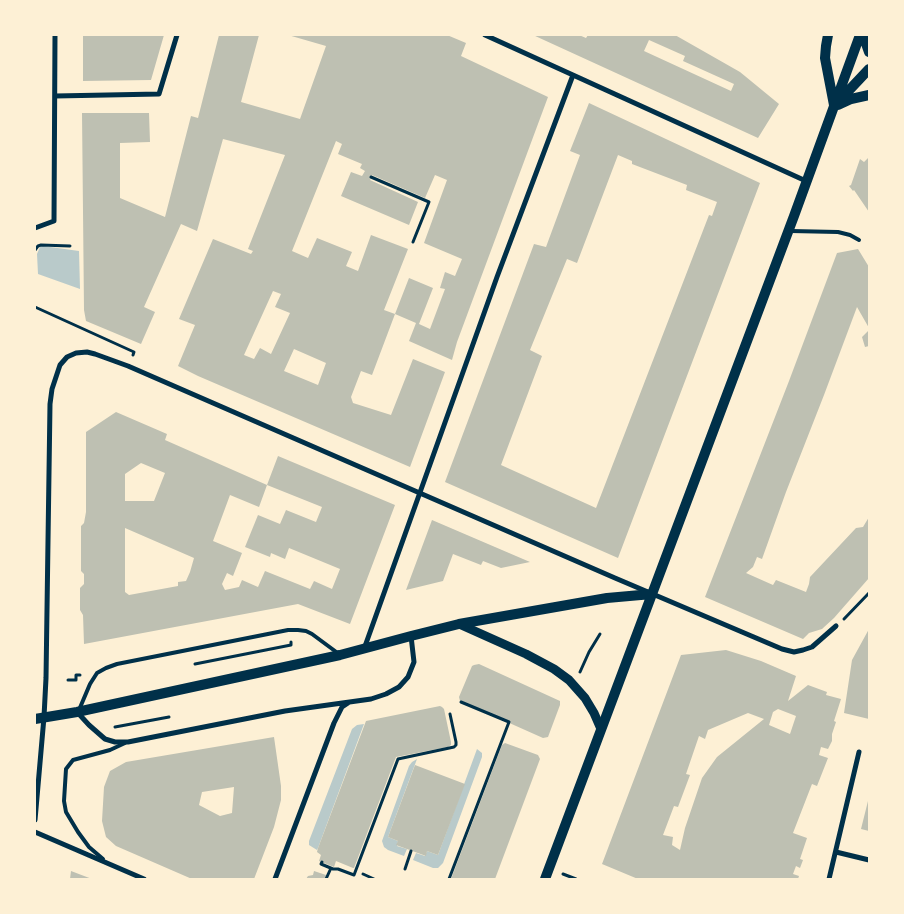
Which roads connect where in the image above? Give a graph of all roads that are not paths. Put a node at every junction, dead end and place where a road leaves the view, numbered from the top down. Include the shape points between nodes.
1 (55, 35) edge
2 (177, 35) edge
3 (484, 35) edge
4 (828, 35) edge
5 (861, 35) edge
6 (869, 52) edge
7 (869, 69) edge
8 (573, 75) junction
9 (869, 95) edge
10 (55, 96) junction
11 (834, 106) junction
12 (806, 181) junction
13 (35, 228) edge
14 (788, 231) junction
15 (859, 240) dead end
16 (420, 492) junction
17 (652, 594) junction
18 (459, 624) junction
19 (836, 626) road end
20 (411, 636) junction
21 (364, 650) junction
22 (340, 655) junction
23 (348, 702) junction
24 (78, 712) junction
25 (40, 718) edge
26 (601, 729) junction
27 (128, 742) junction
28 (859, 752) dead end
29 (35, 820) edge
30 (35, 832) edge
31 (836, 852) junction
32 (869, 860) edge
33 (109, 864) junction
34 (144, 879) edge
35 (275, 879) edge
36 (544, 879) edge
37 (829, 879) edge

1 - 10 street
2 - 10 street via 158,94
3 - 8 street
4 - 11 main road via 826,58
5 - 6 main road
5 - 11 main road
7 - 11 main road
8 - 12 street
8 - 16 street
9 - 11 main road
10 - 13 street via 54,221
11 - 12 main road
12 - 14 main road
14 - 15 lane via 838,232
14 - 17 main road
16 - 17 street
16 - 21 street
16 - 25 street via 128,366 87,352 67,358 57,371 50,413 47,647
17 - 18 main road via 607,598
17 - 19 street via 794,652 812,647
17 - 26 main road
18 - 20 main road
18 - 26 street via 526,654 569,680 585,698
20 - 21 main road
20 - 23 street via 414,662 404,682 386,694
21 - 22 main road
22 - 24 main road
22 - 24 lane via 306,631 288,630 117,664 97,673
23 - 27 street
23 - 35 street via 334,723
24 - 25 main road
24 - 27 street via 105,739
25 - 29 street
26 - 36 main road
27 - 33 lane via 73,760 65,776 64,801 70,821 98,856
28 - 31 street
30 - 33 street
31 - 32 street
31 - 37 street
33 - 34 street

